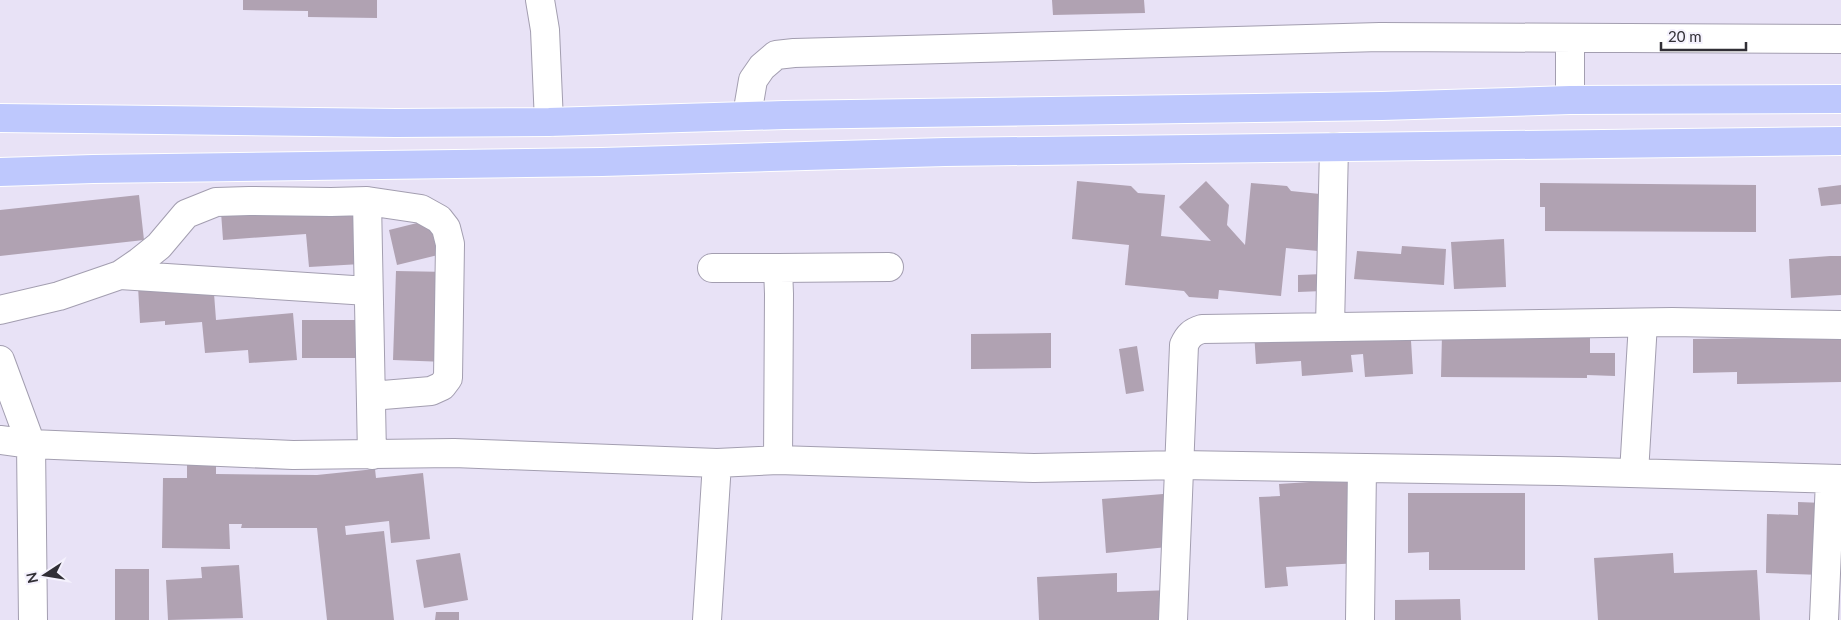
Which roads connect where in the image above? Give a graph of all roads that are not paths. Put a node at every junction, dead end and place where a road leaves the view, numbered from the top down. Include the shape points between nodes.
1 (540, 0) edge
2 (1570, 38) junction
3 (1841, 39) edge
4 (1841, 99) edge
5 (1570, 100) junction
6 (747, 116) junction
7 (0, 118) edge
8 (549, 122) junction
9 (1841, 141) edge
10 (1334, 147) junction
11 (0, 172) edge
12 (367, 201) junction
13 (889, 266) dead end
14 (712, 268) dead end
15 (778, 268) junction
16 (120, 275) junction
17 (368, 291) junction
18 (0, 310) edge
19 (1643, 323) junction
20 (1841, 325) edge
21 (1330, 327) junction
22 (0, 360) edge
23 (371, 396) junction
24 (0, 440) edge
25 (31, 444) junction
26 (372, 455) junction
27 (778, 460) junction
28 (717, 462) junction
29 (1180, 465) junction
30 (1362, 468) junction
31 (1634, 474) junction
32 (1835, 479) edge
33 (33, 620) edge
34 (707, 620) edge
35 (1173, 620) edge
36 (1360, 620) edge
37 (1824, 620) edge

1 - 8 street via 545,30
2 - 3 street
2 - 5 street
2 - 6 street via 1380,37 794,53 776,55 762,66 753,80
4 - 5 highway
5 - 6 highway
6 - 8 highway
7 - 8 highway
9 - 10 highway
10 - 11 highway
10 - 21 street
12 - 16 street via 216,202 186,214 158,246
12 - 17 street
12 - 23 street via 431,213 446,228 450,244 448,378 442,386 431,391
13 - 15 street
14 - 15 street
15 - 27 street
16 - 17 street
16 - 18 street via 59,296
17 - 23 street
19 - 20 street
19 - 21 street
19 - 31 street
21 - 29 street via 1194,331 1184,345
22 - 25 street
23 - 26 street
24 - 25 street
25 - 26 street via 293,455
25 - 33 street
26 - 28 street via 454,453
27 - 28 street
27 - 29 street via 1034,468
28 - 34 street
29 - 30 street
29 - 35 street
30 - 31 street
30 - 36 street
31 - 32 street
32 - 37 street

